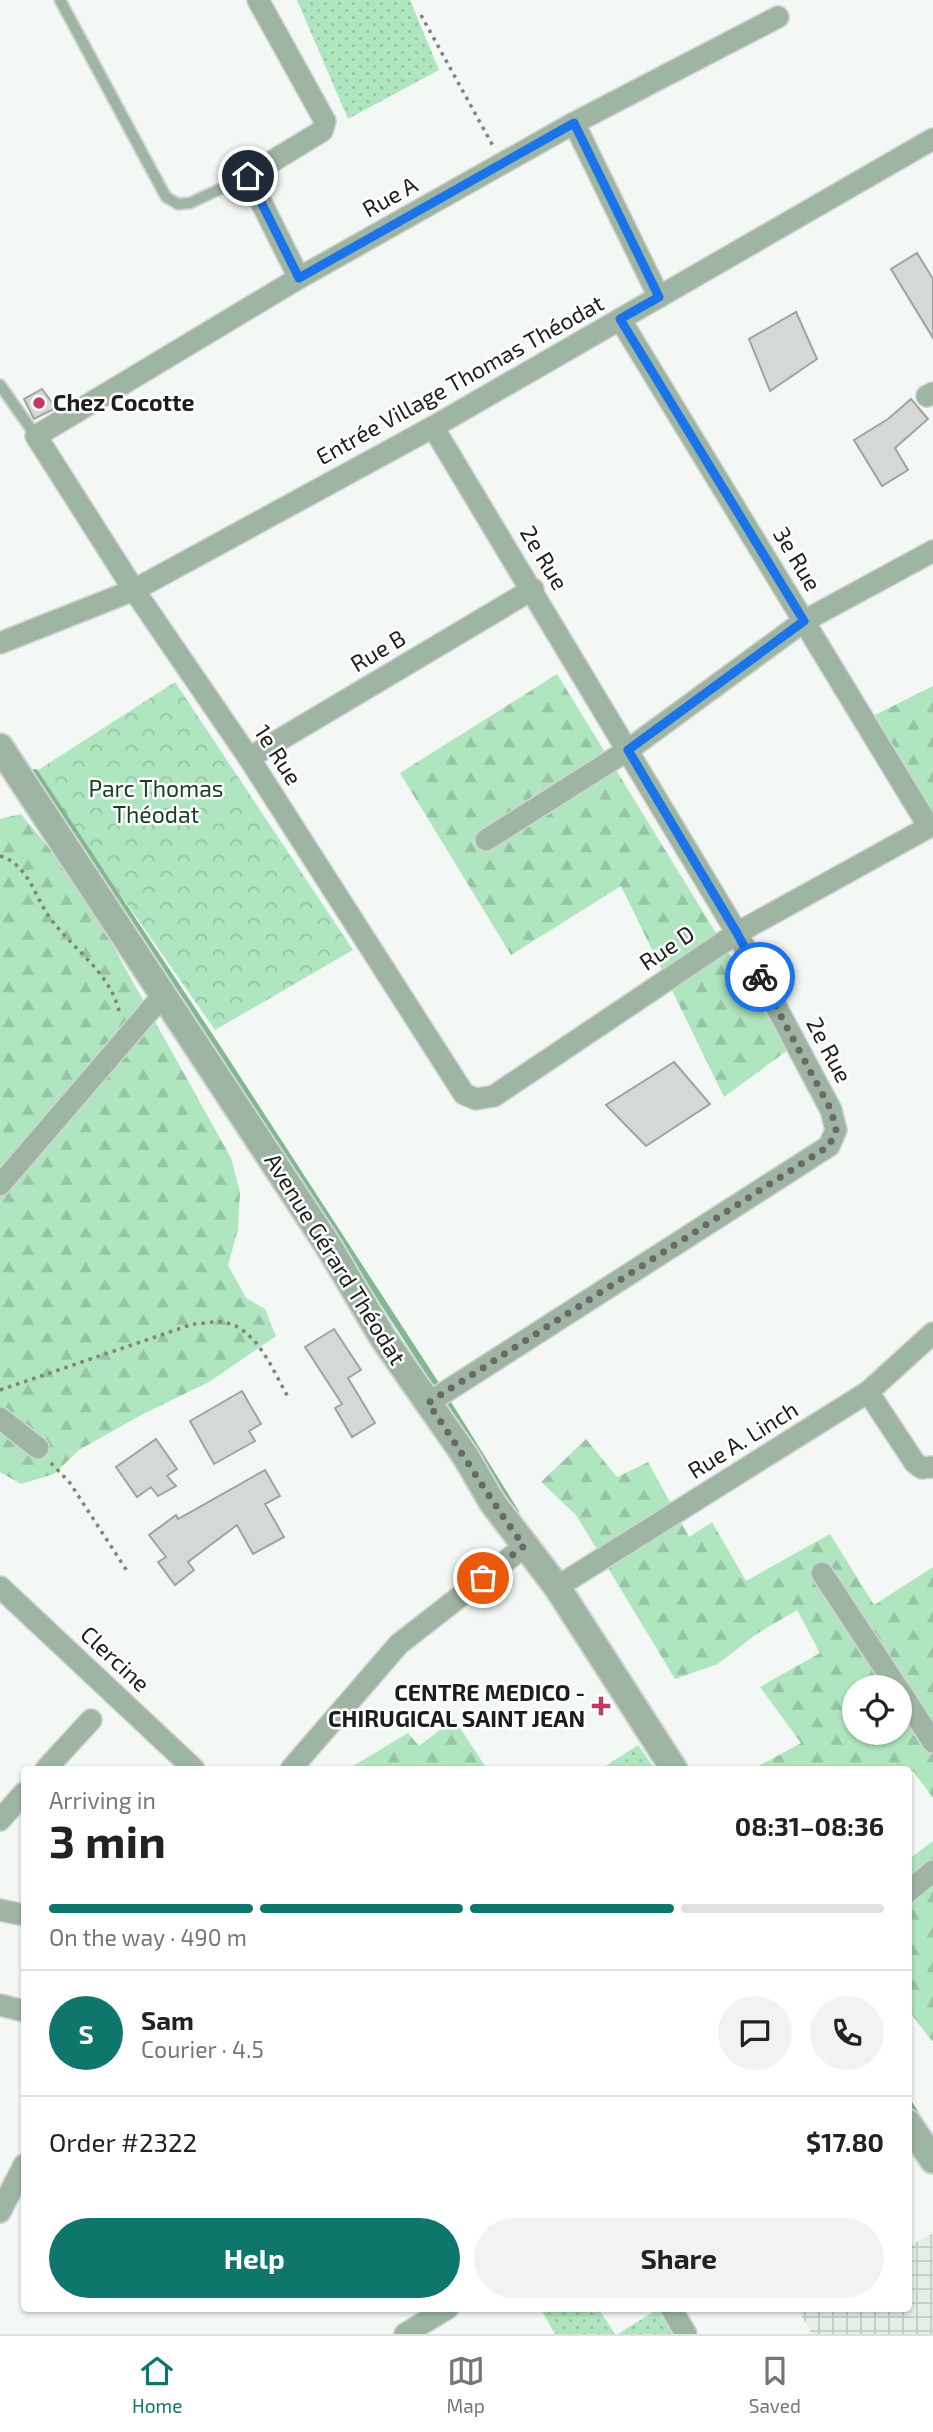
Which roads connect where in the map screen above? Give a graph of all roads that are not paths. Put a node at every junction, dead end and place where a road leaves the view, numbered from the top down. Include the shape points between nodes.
1 (60, 0) edge
2 (258, 0) edge
3 (778, 17) dead end
4 (574, 123) junction
5 (933, 139) edge
6 (248, 176) junction
7 (299, 278) junction
8 (659, 297) junction
9 (620, 319) junction
10 (0, 385) edge
11 (433, 427) junction
12 (36, 436) junction
13 (933, 551) edge
14 (533, 589) junction
15 (134, 590) junction
16 (804, 621) junction
17 (0, 643) edge
18 (0, 747) edge
19 (628, 750) junction
20 (249, 758) junction
21 (931, 826) edge
22 (486, 840) dead end
23 (737, 933) junction
24 (164, 994) junction
25 (476, 1099) joint
26 (0, 1185) edge
27 (933, 1333) edge
28 (869, 1392) junction
29 (428, 1403) junction
30 (0, 1418) edge
31 (38, 1448) road end
32 (933, 1466) edge
33 (524, 1546) junction
34 (821, 1573) dead end
35 (561, 1584) junction
36 (0, 1587) edge
37 (889, 1675) edge
38 (912, 1710) edge
39 (92, 1720) dead end
40 (933, 1742) edge
41 (49, 1766) edge
42 (191, 1766) edge
43 (294, 1766) edge
44 (672, 1766) edge
45 (21, 1796) edge
46 (0, 1820) edge
47 (933, 1871) edge
48 (912, 1889) edge
49 (0, 1909) edge
50 (21, 1914) edge
51 (0, 2005) edge
52 (21, 2010) edge
53 (912, 2129) edge
54 (933, 2160) edge
55 (21, 2171) edge
56 (0, 2212) edge
57 (441, 2312) edge
58 (673, 2312) edge
59 (405, 2334) edge
60 (686, 2334) edge

1 - 6 lane via 166,197 178,204 190,203
2 - 6 street via 325,125
3 - 4 street, Rue A
4 - 7 street, Rue A
4 - 8 street
5 - 8 street, Entrée Village Thomas Théodat
6 - 7 street
7 - 12 street, Rue A
8 - 9 street, Entrée Village Thomas Théodat
9 - 11 street, Entrée Village Thomas Théodat
9 - 16 street, 3e Rue
10 - 12 lane
11 - 14 street, 2e Rue
11 - 15 street, Entrée Village Thomas Théodat
12 - 15 street, 1e Rue
13 - 16 street
14 - 19 street, 2e Rue
14 - 20 street, Rue B
15 - 17 street, Entrée Village Thomas Théodat
15 - 20 street, 1e Rue
16 - 19 street
16 - 21 street, 3e Rue
18 - 24 street, Avenue Gérard Théodat
19 - 22 street
19 - 23 street, 2e Rue
20 - 25 street, 1e Rue via 464,1094
21 - 23 street, Rue D
23 - 25 street, Rue D via 494,1096
23 - 29 street, 2e Rue via 831,1110 836,1130 829,1146
24 - 26 street
24 - 29 street, Avenue Gérard Théodat
27 - 28 street, Rue A. Linch
28 - 32 street via 915,1463 922,1468
28 - 35 street, Rue A. Linch
29 - 33 street, Avenue Gérard Théodat
30 - 31 street
33 - 35 street, Avenue Gérard Théodat
33 - 43 street via 399,1644
34 - 37 street
35 - 44 street, Avenue Gérard Théodat
36 - 42 street, Clercine
38 - 40 street
39 - 41 street
45 - 46 street
47 - 48 street
49 - 50 street
51 - 52 street
53 - 54 street
55 - 56 street
57 - 59 street
58 - 60 street

